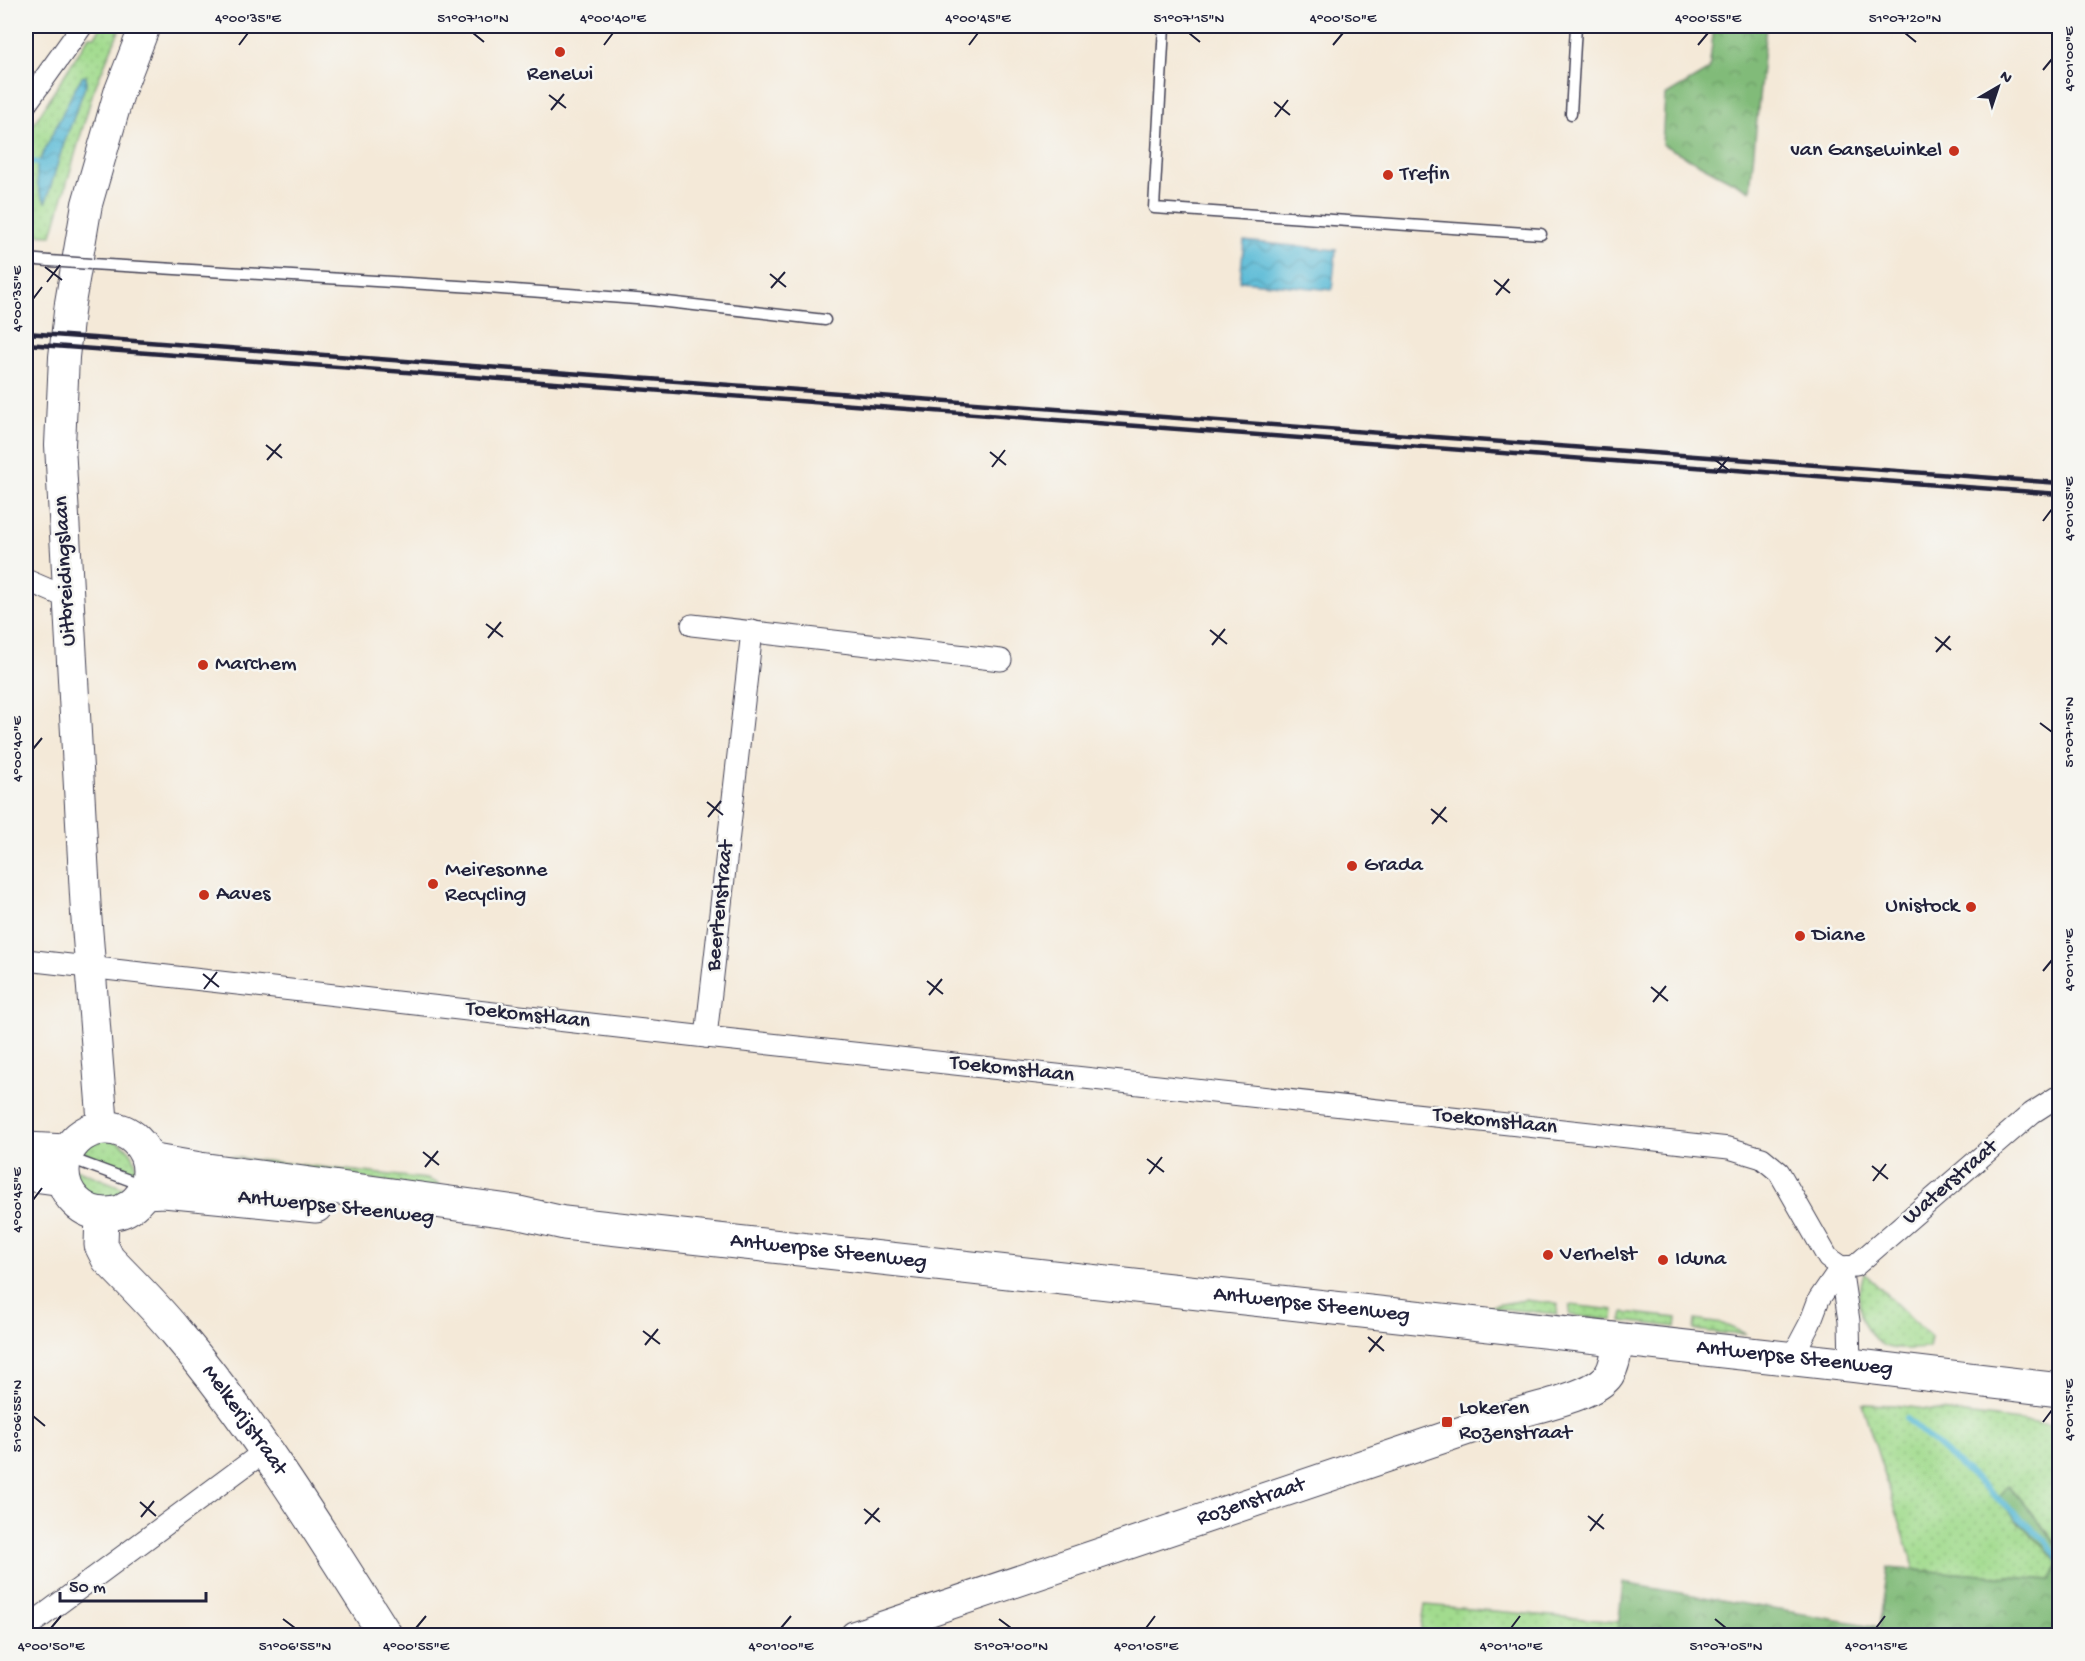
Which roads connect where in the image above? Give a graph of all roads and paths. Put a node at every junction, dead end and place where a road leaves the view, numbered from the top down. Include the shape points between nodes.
1 (82, 26) edge
2 (145, 26) edge
3 (1164, 26) edge
4 (1576, 26) edge
5 (26, 104) edge
6 (1571, 114) dead end
7 (1541, 234) dead end
8 (26, 259) edge
9 (825, 320) dead end
10 (26, 580) edge
11 (68, 598) junction
12 (692, 625) dead end
13 (752, 631) junction
14 (1001, 660) dead end
15 (26, 960) edge
16 (90, 967) junction
17 (706, 1036) junction
18 (2060, 1095) edge
19 (102, 1127) junction
20 (26, 1149) edge
21 (65, 1162) junction
22 (26, 1174) edge
23 (147, 1180) junction
24 (102, 1214) junction
25 (1841, 1267) junction
26 (1618, 1339) junction
27 (1791, 1359) junction
28 (1850, 1365) junction
29 (2060, 1390) edge
30 (266, 1451) junction
31 (26, 1628) edge
32 (386, 1635) edge
33 (855, 1635) edge

1 - 5 street
2 - 11 street, Uitbreidingslaan via 101,152 87,204 70,303 60,445
3 - 7 lane via 1154,208
4 - 6 lane
8 - 9 lane, bridge via 650,300
10 - 11 street
11 - 16 street, Uitbreidingslaan
12 - 13 street
13 - 14 street
13 - 17 street, Beertenstraat
15 - 16 street, Toekomstlaan
16 - 17 street, Toekomstlaan
16 - 19 street, Uitbreidingslaan
17 - 25 street, Toekomstlaan via 1729,1148 1762,1158 1779,1172 1828,1258
18 - 25 street, Waterstraat via 2032,1113 1855,1266
19 - 21 main road via 83,1133 70,1144
19 - 23 main road via 114,1128 142,1146
20 - 21 main road
21 - 22 main road
21 - 23 lane
21 - 24 main road via 70,1196 87,1210
23 - 24 main road via 131,1206
23 - 26 main road, Antwerpse Steenweg via 164,1191 518,1226 564,1223
24 - 30 main road, Melkerijstraat via 100,1245 108,1259 176,1332
25 - 27 street via 1819,1299
25 - 28 street via 1849,1320
26 - 27 main road, Antwerpse Steenweg
26 - 33 street, Rozenstraat via 1610,1373 1590,1391
27 - 28 main road, Antwerpse Steenweg
28 - 29 main road, Antwerpse Steenweg
30 - 31 street
30 - 32 main road, Melkerijstraat

